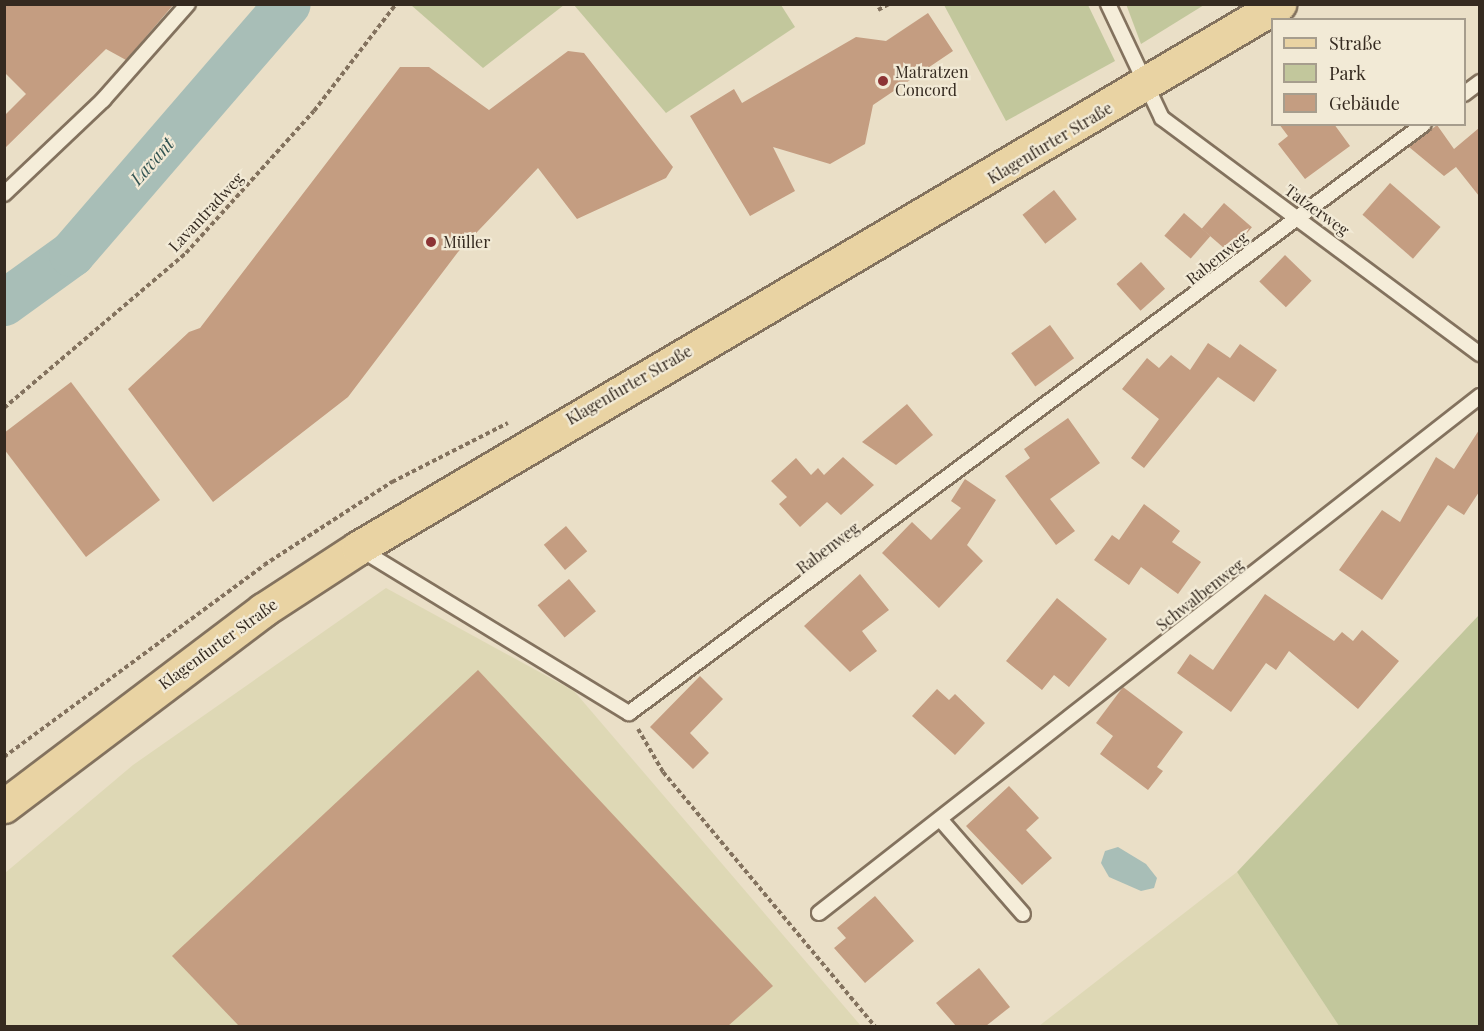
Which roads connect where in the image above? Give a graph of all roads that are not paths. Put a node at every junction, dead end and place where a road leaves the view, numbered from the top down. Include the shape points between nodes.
1 (189, 4) edge
2 (1279, 4) edge
3 (1109, 5) edge
4 (1479, 82) edge
5 (1145, 85) junction
6 (1466, 92) edge
7 (1421, 126) edge
8 (4, 194) edge
9 (1298, 215) junction
10 (1479, 354) edge
11 (1479, 396) edge
12 (358, 548) junction
13 (4, 806) edge
14 (940, 819) junction
15 (819, 913) dead end
16 (1023, 914) dead end

1 - 8 lane via 103,100
2 - 5 main road, Klagenfurter Straße
3 - 5 lane, Tatzerweg
4 - 6 lane
5 - 9 lane, Tatzerweg via 1162,118
5 - 12 main road, Klagenfurter Straße via 602,399
7 - 9 lane, Rabenweg
9 - 10 lane, Tatzerweg
9 - 12 lane, Rabenweg via 1182,308 629,713
11 - 14 lane, Schwalbenweg
12 - 13 main road, Klagenfurter Straße via 263,610
14 - 15 lane, Schwalbenweg
14 - 16 lane

